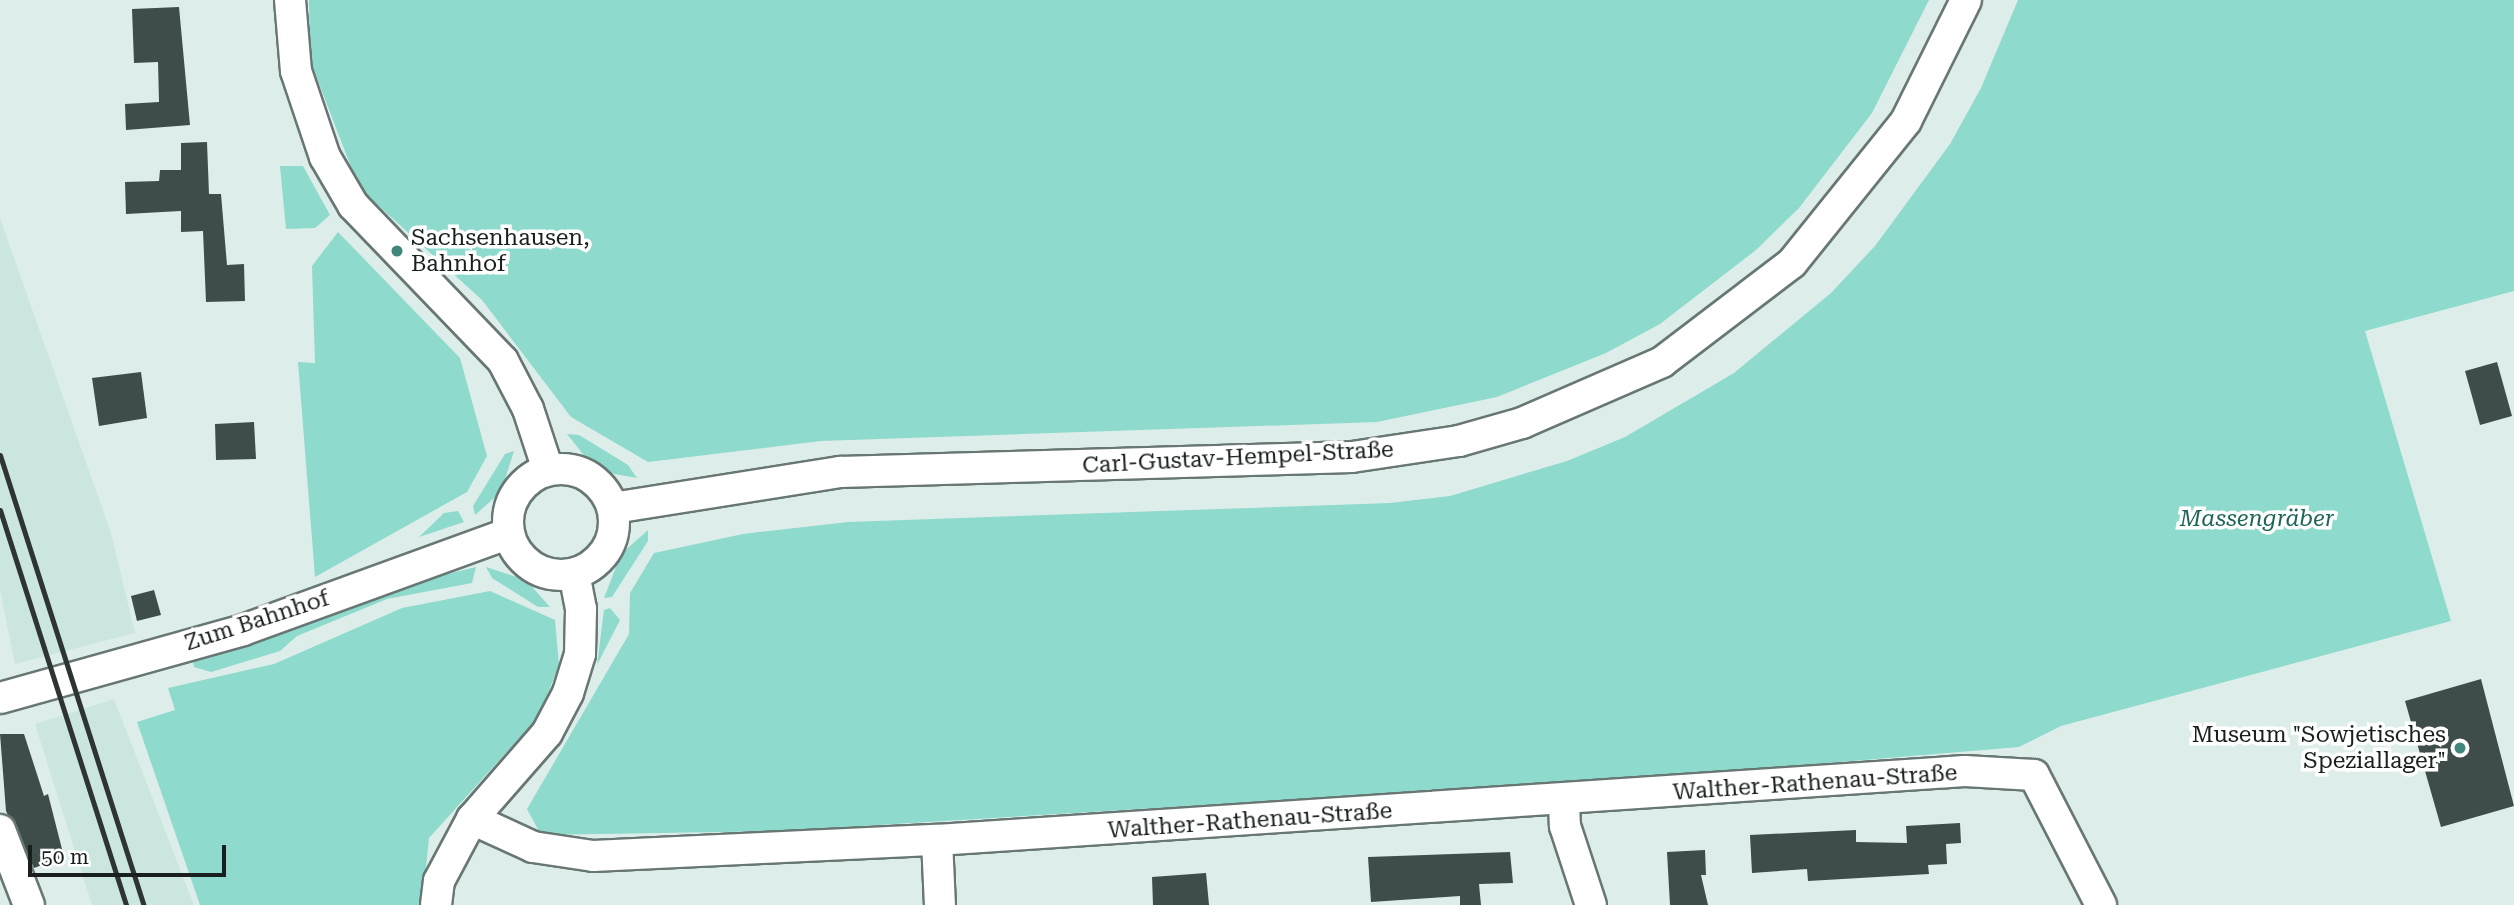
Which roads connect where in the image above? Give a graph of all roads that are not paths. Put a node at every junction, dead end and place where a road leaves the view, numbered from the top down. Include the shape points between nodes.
1 (290, 0) edge
2 (1966, 0) edge
3 (548, 470) junction
4 (613, 508) junction
5 (509, 533) junction
6 (574, 574) junction
7 (0, 698) edge
8 (1564, 801) junction
9 (472, 819) junction
10 (0, 830) edge
11 (937, 840) junction
12 (29, 905) edge
13 (436, 905) edge
14 (940, 905) edge
15 (1591, 905) edge
16 (2101, 905) edge

1 - 3 street via 296,71 325,157 354,205 503,361 528,409
2 - 4 street, Carl-Gustav-Hempel-Straße via 1906,121 1866,178 1792,263 1662,362 1522,423 1459,442 1352,457 840,472
3 - 4 street via 581,472 596,481
3 - 5 street via 533,477 512,501
4 - 6 street via 615,525 603,556
5 - 6 street via 533,567
5 - 7 street, Zum Bahnhof via 243,630
6 - 9 street via 581,609 580,654 568,693 547,733
8 - 11 street, Walther-Rathenau-Straße
8 - 15 street via 1566,826
8 - 16 street, Walther-Rathenau-Straße via 1965,771 2034,775
9 - 11 street, Walther-Rathenau-Straße via 533,847 593,856
9 - 13 street via 439,881
10 - 12 street
11 - 14 street

